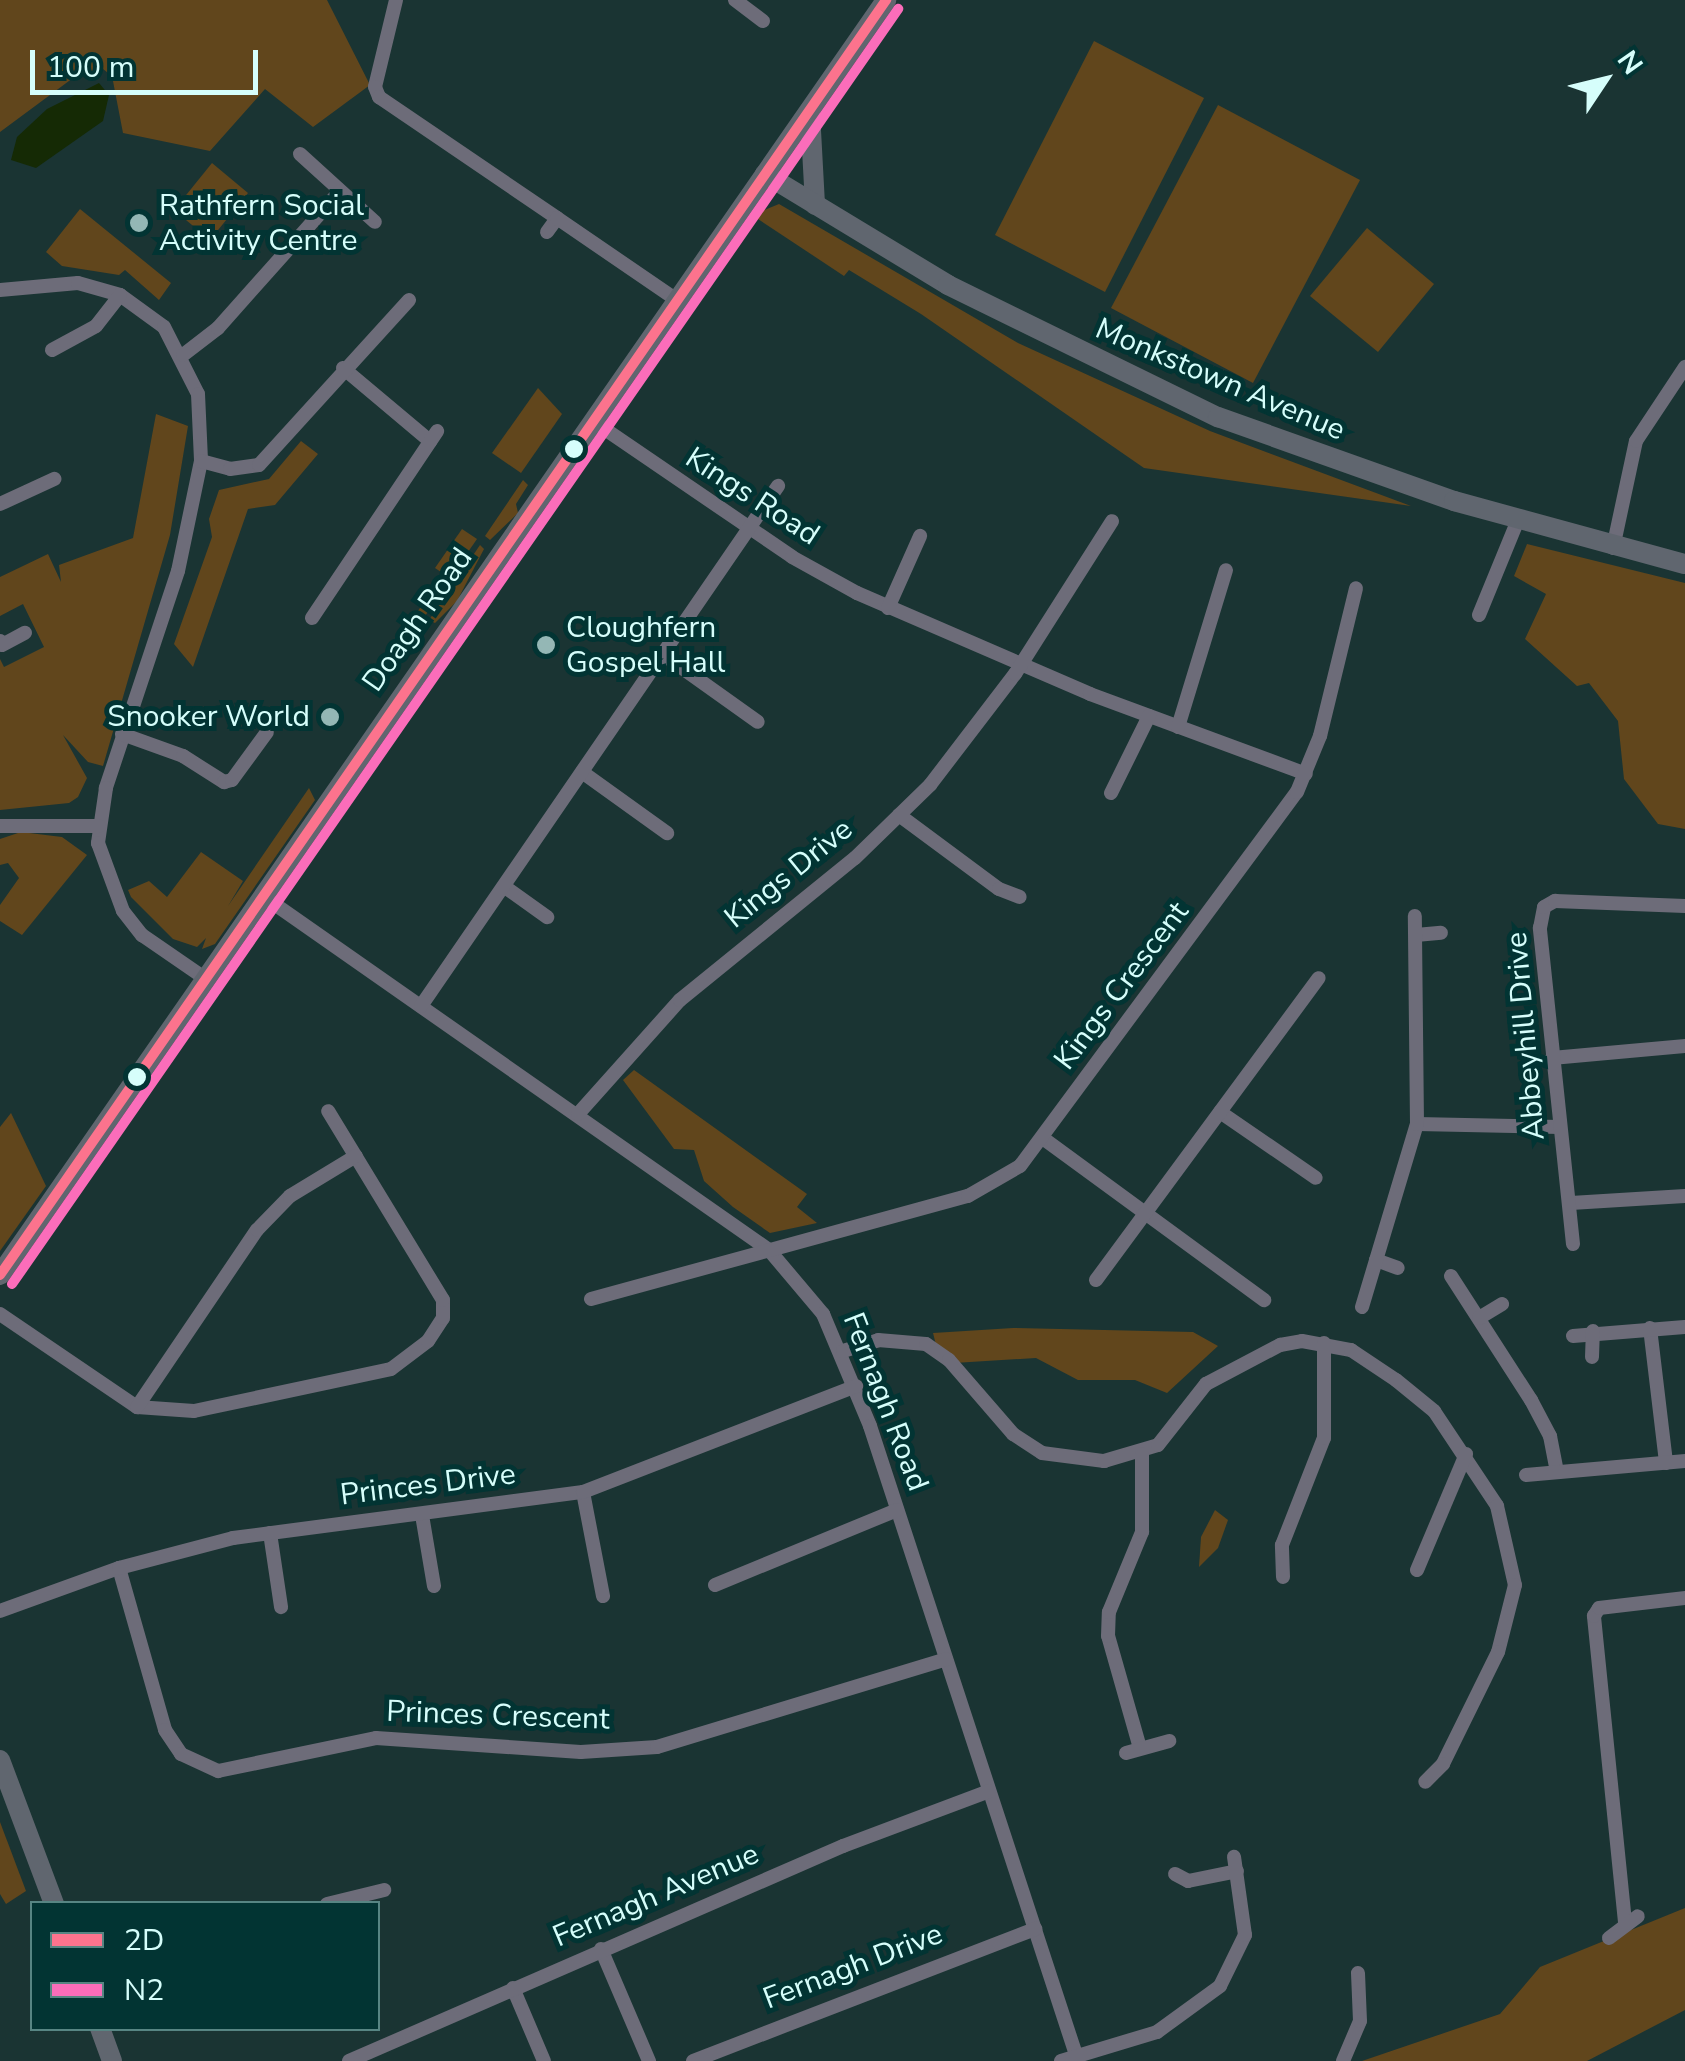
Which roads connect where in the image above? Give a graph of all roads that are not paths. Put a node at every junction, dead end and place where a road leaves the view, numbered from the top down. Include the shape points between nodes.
1 (396, 0) edge
2 (734, 0) edge
3 (886, 0) edge
4 (763, 21) dead end
5 (810, 110) junction
6 (300, 154) dead end
7 (765, 174) junction
8 (340, 191) junction
9 (816, 205) junction
10 (557, 218) junction
11 (375, 222) dead end
12 (547, 232) dead end
13 (0, 290) edge
14 (120, 295) junction
15 (410, 300) dead end
16 (678, 302) junction
17 (52, 350) dead end
18 (183, 354) junction
19 (1685, 367) edge
20 (343, 368) junction
21 (593, 421) junction
22 (201, 461) junction
23 (54, 478) dead end
24 (778, 486) dead end
25 (0, 504) edge
26 (1518, 520) junction
27 (1112, 521) dead end
28 (750, 529) junction
29 (920, 536) dead end
30 (1613, 548) junction
31 (1685, 564) edge
32 (1226, 570) dead end
33 (1356, 588) dead end
34 (888, 608) junction
35 (314, 615) dead end
36 (1479, 615) dead end
37 (25, 633) dead end
38 (0, 640) edge
39 (664, 655) junction
40 (1021, 665) junction
41 (1148, 716) junction
42 (758, 722) dead end
43 (1178, 726) junction
44 (267, 732) dead end
45 (122, 734) junction
46 (582, 772) junction
47 (1306, 774) junction
48 (1112, 793) dead end
49 (900, 814) junction
50 (0, 826) edge
51 (99, 826) junction
52 (666, 832) dead end
53 (505, 887) junction
54 (263, 896) junction
55 (1020, 897) dead end
56 (1685, 906) edge
57 (1416, 916) dead end
58 (547, 917) dead end
59 (1441, 934) dead end
60 (1416, 935) junction
61 (1319, 978) dead end
62 (206, 980) junction
63 (421, 1006) junction
64 (1685, 1046) edge
65 (1552, 1058) junction
66 (328, 1111) dead end
67 (1220, 1112) junction
68 (578, 1114) junction
69 (1417, 1124) junction
70 (1560, 1127) junction
71 (1044, 1139) junction
72 (356, 1156) junction
73 (1316, 1178) dead end
74 (1685, 1196) edge
75 (1571, 1204) junction
76 (1146, 1214) junction
77 (1574, 1244) dead end
78 (769, 1250) junction
79 (1376, 1260) junction
80 (1398, 1268) dead end
81 (0, 1275) edge
82 (1450, 1276) dead end
83 (1096, 1280) dead end
84 (591, 1299) dead end
85 (1264, 1300) dead end
86 (1502, 1304) dead end
87 (1362, 1307) dead end
88 (0, 1314) edge
89 (1479, 1318) junction
90 (1685, 1327) edge
91 (1650, 1328) junction
92 (1593, 1331) junction
93 (1572, 1336) dead end
94 (1324, 1344) junction
95 (843, 1351) junction
96 (1592, 1357) dead end
97 (856, 1386) junction
98 (137, 1407) junction
99 (1142, 1454) junction
100 (1466, 1454) junction
101 (1685, 1461) edge
102 (1666, 1463) junction
103 (1556, 1468) junction
104 (1526, 1475) dead end
105 (583, 1492) junction
106 (897, 1510) junction
107 (422, 1515) junction
108 (270, 1533) junction
109 (119, 1568) junction
110 (1418, 1570) dead end
111 (1283, 1577) dead end
112 (714, 1585) dead end
113 (434, 1586) dead end
114 (603, 1596) dead end
115 (1685, 1598) edge
116 (281, 1608) dead end
117 (0, 1611) edge
118 (946, 1660) junction
119 (1169, 1741) dead end
120 (0, 1760) edge
121 (1425, 1782) dead end
122 (989, 1791) junction
123 (1175, 1874) dead end
124 (384, 1890) dead end
125 (53, 1901) edge
126 (339, 1901) edge
127 (1034, 1929) junction
128 (1609, 1938) dead end
129 (601, 1949) junction
130 (1358, 1973) dead end
131 (513, 1988) junction
132 (101, 2031) edge
133 (1078, 2059) edge
134 (112, 2061) edge
135 (348, 2061) edge
136 (544, 2061) edge
137 (650, 2061) edge
138 (693, 2061) edge
139 (1061, 2061) edge
140 (1343, 2061) edge

1 - 10 street via 375,87 379,97
2 - 4 street
3 - 5 main road, Doagh Road
5 - 7 main road, Doagh Road
5 - 9 main road
6 - 8 street
7 - 9 main road, Monkstown Avenue
7 - 16 main road, Doagh Road
8 - 11 street
8 - 18 street via 218,328
9 - 26 main road, Monkstown Avenue via 1100,364 1333,460
10 - 12 street
10 - 16 street
13 - 14 street via 78,282
14 - 17 street via 96,326
14 - 18 street via 164,326
15 - 20 street
16 - 21 main road, Doagh Road
18 - 22 street via 201,407
19 - 30 street via 1636,441
20 - 22 street via 259,465 230,469
20 - 35 street via 434,436
21 - 28 street, Kings Road
21 - 54 main road, Doagh Road
22 - 45 street via 178,571
23 - 25 street
24 - 28 street
26 - 30 main road, Monkstown Avenue
26 - 36 street
27 - 40 street
28 - 34 street, Kings Road
28 - 39 street
29 - 34 street
30 - 31 main road, Monkstown Avenue
32 - 43 street
33 - 47 street, Kings Crescent
34 - 40 street, Kings Road
37 - 38 street via 2,645
39 - 42 street
39 - 46 street
40 - 41 street, Kings Road
40 - 49 street, Kings Drive
41 - 43 street, Kings Road
41 - 48 street
43 - 47 street, Kings Road
44 - 45 street via 224,782 184,756
45 - 51 street
46 - 52 street
46 - 53 street
47 - 71 street, Kings Crescent
49 - 55 street via 999,889
49 - 68 street, Kings Drive via 680,1000
50 - 51 street
51 - 62 street via 102,865 122,911 142,935
53 - 58 street
53 - 63 street
54 - 62 main road, Doagh Road
54 - 63 street, Fernagh Road
56 - 65 street, Abbeyhill Drive via 1554,901 1544,907 1540,928
57 - 60 street
59 - 60 street
60 - 69 street
61 - 67 street
62 - 81 main road, Doagh Road
63 - 68 street, Fernagh Road
64 - 65 street
65 - 70 street, Abbeyhill Drive
66 - 72 street
67 - 73 street
67 - 76 street
68 - 78 street, Fernagh Road
69 - 70 street
69 - 79 street
70 - 75 street, Abbeyhill Drive
71 - 76 street
71 - 78 street, Kings Crescent via 986,1189
72 - 98 street via 290,1196 257,1230
72 - 98 street via 444,1300 444,1318 428,1341 391,1369 194,1410
74 - 75 street
75 - 77 street, Abbeyhill Drive
76 - 83 street
76 - 85 street
78 - 84 street, Kings Crescent
78 - 95 street, Fernagh Road via 823,1314
79 - 80 street
79 - 87 street
82 - 89 street
86 - 89 street
88 - 98 street
89 - 103 street via 1544,1424
90 - 91 street
91 - 92 street
91 - 102 street
92 - 93 street
92 - 96 street
94 - 99 street via 1280,1345 1240,1361 1206,1384 1158,1445
94 - 100 street via 1351,1350 1396,1380 1434,1411
94 - 111 street via 1324,1438 1282,1545
95 - 97 street, Fernagh Road
95 - 99 street via 878,1340 926,1344 949,1360 1013,1434 1042,1453 1104,1461
97 - 105 street, Princes Drive
97 - 106 street, Fernagh Road
99 - 119 street via 1142,1532 1109,1612 1108,1636 1133,1751
100 - 110 street
100 - 121 street via 1511,1544 1514,1597 1498,1652 1442,1764
101 - 102 street
102 - 103 street
103 - 104 street
105 - 107 street, Princes Drive
105 - 114 street
106 - 112 street
106 - 118 street, Fernagh Road
107 - 108 street, Princes Drive
107 - 113 street
108 - 109 street, Princes Drive
108 - 116 street
109 - 117 street, Princes Drive
109 - 118 street, Princes Crescent via 165,1730 180,1754 218,1771 376,1738 581,1752 657,1747
115 - 128 street via 1599,1608 1594,1616 1631,1919
118 - 122 street, Fernagh Road
120 - 125 main road
122 - 127 street, Fernagh Road
122 - 129 street, Fernagh Avenue
123 - 133 street via 1188,1881 1236,1864 1245,1935 1220,1986 1157,2032
124 - 126 street
127 - 133 street, Fernagh Road
127 - 138 street, Fernagh Drive
129 - 131 street, Fernagh Avenue
129 - 137 street
130 - 140 street via 1360,2020
131 - 135 street, Fernagh Avenue
131 - 136 street
132 - 134 main road
133 - 139 street

